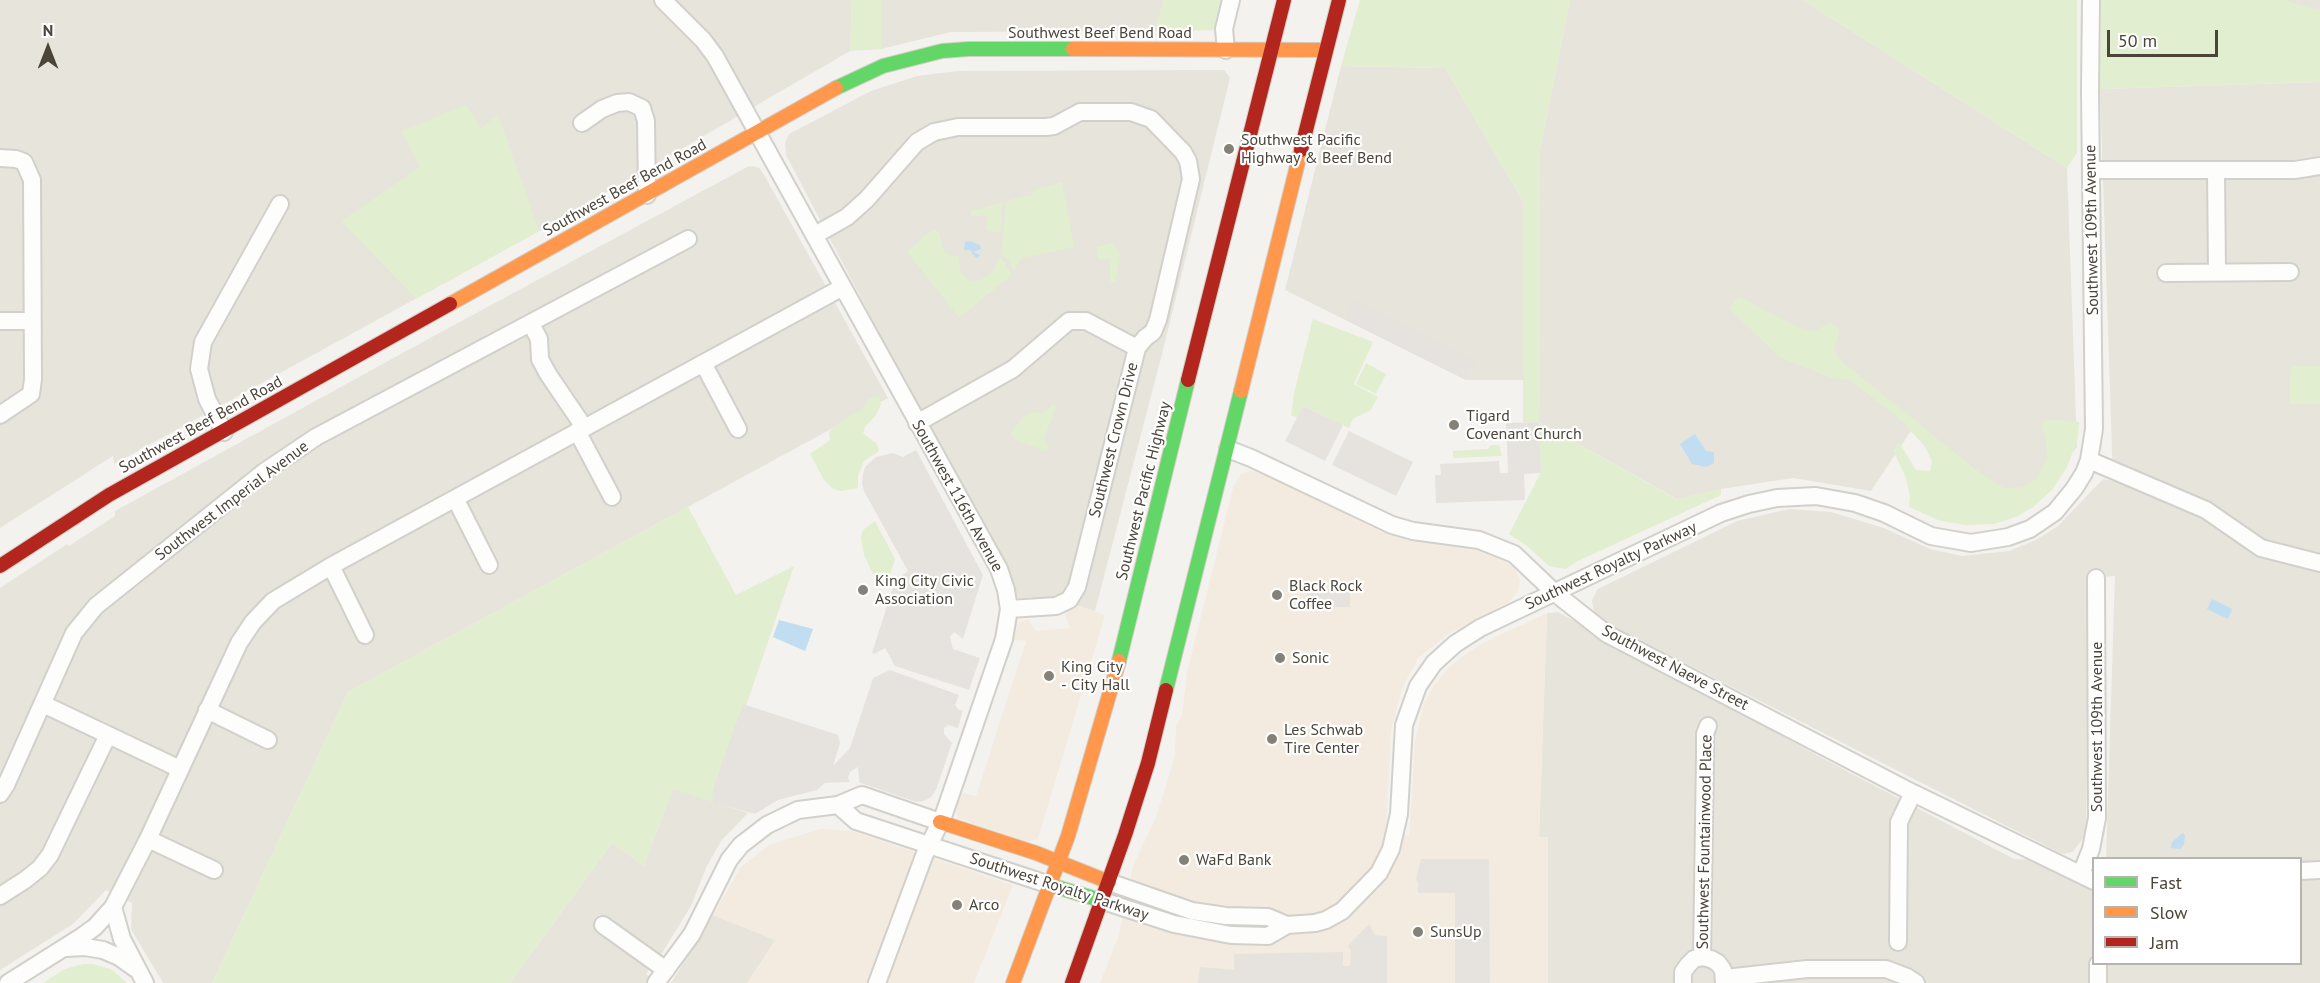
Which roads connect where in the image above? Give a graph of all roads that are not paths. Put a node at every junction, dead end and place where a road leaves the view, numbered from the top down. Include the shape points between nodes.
1 (663, 0) edge
2 (1231, 0) edge
3 (1284, 0) edge
4 (1339, 0) edge
5 (2091, 0) edge
6 (1271, 49) junction
7 (1226, 50) junction
8 (1326, 50) junction
9 (582, 123) dead end
10 (759, 132) junction
11 (0, 158) edge
12 (2320, 166) edge
13 (2091, 170) junction
14 (2216, 170) junction
15 (647, 195) junction
16 (280, 204) dead end
17 (815, 235) junction
18 (688, 239) dead end
19 (2217, 272) junction
20 (2290, 272) dead end
21 (2166, 273) dead end
22 (843, 287) junction
23 (0, 321) edge
24 (32, 321) junction
25 (531, 324) junction
26 (1137, 348) junction
27 (703, 363) junction
28 (0, 415) edge
29 (917, 423) junction
30 (581, 429) junction
31 (738, 429) dead end
32 (224, 432) junction
33 (1228, 449) junction
34 (2089, 460) junction
35 (612, 497) dead end
36 (456, 500) junction
37 (2320, 563) edge
38 (489, 565) dead end
39 (0, 566) edge
40 (331, 566) junction
41 (2096, 578) dead end
42 (1555, 593) junction
43 (1009, 609) junction
44 (365, 635) dead end
45 (43, 704) junction
46 (207, 710) junction
47 (1708, 726) dead end
48 (108, 735) junction
49 (268, 740) dead end
50 (180, 769) junction
51 (0, 794) edge
52 (1913, 794) junction
53 (838, 805) junction
54 (940, 822) junction
55 (147, 839) junction
56 (929, 845) junction
57 (1058, 862) junction
58 (214, 870) dead end
59 (2320, 870) edge
60 (2302, 871) edge
61 (2087, 877) edge
62 (1109, 882) junction
63 (1050, 885) junction
64 (0, 896) edge
65 (1103, 901) junction
66 (113, 907) junction
67 (603, 925) dead end
68 (1287, 926) junction
69 (1898, 942) dead end
70 (65, 948) junction
71 (1702, 957) junction
72 (2098, 965) edge
73 (140, 976) edge
74 (662, 976) edge
75 (1725, 980) edge
76 (8, 983) edge
77 (877, 983) edge
78 (1013, 983) edge
79 (1072, 983) edge
80 (1683, 983) edge
81 (1916, 983) edge
82 (2098, 983) edge

1 - 10 street, Southwest 116th Avenue via 715,56
2 - 7 street via 1224,29
3 - 6 main road, Southwest Pacific Highway
4 - 8 main road
5 - 13 street, Southwest 109th Avenue
6 - 7 main road, Southwest Beef Bend Road
6 - 8 main road, Southwest Beef Bend Road
6 - 57 main road, Southwest Pacific Highway via 1113,688
7 - 10 main road, Southwest Beef Bend Road via 942,51 860,75
8 - 33 main road
9 - 15 street via 617,104 629,102 642,108 646,121
10 - 15 main road, Southwest Beef Bend Road
10 - 17 street, Southwest 116th Avenue
11 - 24 street via 24,162 32,180
12 - 14 street via 2295,170
13 - 14 street
13 - 34 street, Southwest 109th Avenue via 2094,429
14 - 19 street
15 - 32 main road, Southwest Beef Bend Road
16 - 32 street via 203,342 199,369 207,399
17 - 22 street, Southwest 116th Avenue
17 - 26 street, Southwest Crown Drive via 847,217 917,142 934,132 958,127 1054,126 1086,111 1139,113 1151,119 1183,152 1191,179 1158,320 1153,332
18 - 25 street, Southwest Imperial Avenue
19 - 20 street
19 - 21 street
22 - 27 street
22 - 29 street, Southwest 116th Avenue
23 - 24 street
24 - 28 street via 31,394
25 - 30 street via 540,358
25 - 45 street, Southwest Imperial Avenue via 316,437 264,472 96,606 74,633
26 - 29 street via 1086,321 1069,321 1013,369
26 - 43 street, Southwest Crown Drive via 1077,587 1069,600 1056,606
27 - 30 street
27 - 31 street
29 - 43 street, Southwest 116th Avenue via 999,569
30 - 35 street
30 - 36 street
32 - 39 main road, Southwest Beef Bend Road via 109,495
33 - 42 street, Southwest Naeve Street via 1392,525 1495,544 1514,554
33 - 62 main road via 1148,763
34 - 37 street via 2206,510 2261,548
34 - 42 street, Southwest Royalty Parkway via 2074,489 2055,512 2031,529 2008,537 1957,542 1931,536 1855,503 1816,496 1777,498 1721,513
36 - 38 street
36 - 40 street
40 - 44 street
40 - 46 street via 273,601 257,616 239,643
41 - 61 street, Southwest 109th Avenue via 2097,818
42 - 52 street, Southwest Naeve Street via 1607,634
42 - 68 street, Southwest Royalty Parkway via 1466,636 1434,663 1418,686 1404,725 1399,814 1386,861 1371,883 1342,911 1315,924
43 - 54 street, Southwest 116th Avenue via 1004,639
45 - 48 street
45 - 51 street, Southwest Imperial Avenue
46 - 49 street
46 - 50 street
47 - 71 street, Southwest Fountainwood Place
48 - 50 street
48 - 64 street via 50,855 26,880
50 - 55 street
52 - 61 street, Southwest Naeve Street
52 - 69 street via 1899,822
53 - 54 street, Southwest Royalty Parkway via 862,795
53 - 56 street, Southwest Royalty Parkway via 856,820
53 - 74 street, Southwest Royalty Parkway via 798,810 767,825 741,845 720,875 692,934
54 - 56 street, Southwest 116th Avenue
54 - 57 main road, Southwest Royalty Parkway
55 - 58 street
55 - 66 street
56 - 63 street, Southwest Royalty Parkway
56 - 77 street, Southwest 116th Avenue
57 - 62 main road, Southwest Royalty Parkway
57 - 63 main road, Southwest Pacific Highway
59 - 60 street
62 - 65 main road
62 - 68 street, Southwest Royalty Parkway via 1192,911 1268,917
63 - 65 main road, Southwest Royalty Parkway
63 - 78 main road, Southwest Pacific Highway
65 - 68 street, Southwest Royalty Parkway via 1174,924 1231,935 1268,936
65 - 79 main road
66 - 70 street via 95,927
66 - 73 street via 119,931
67 - 74 street
70 - 73 street via 103,950 119,957
70 - 76 street
71 - 75 street via 1718,963
71 - 80 street via 1688,964
72 - 82 street
75 - 81 street via 1807,969 1886,969

